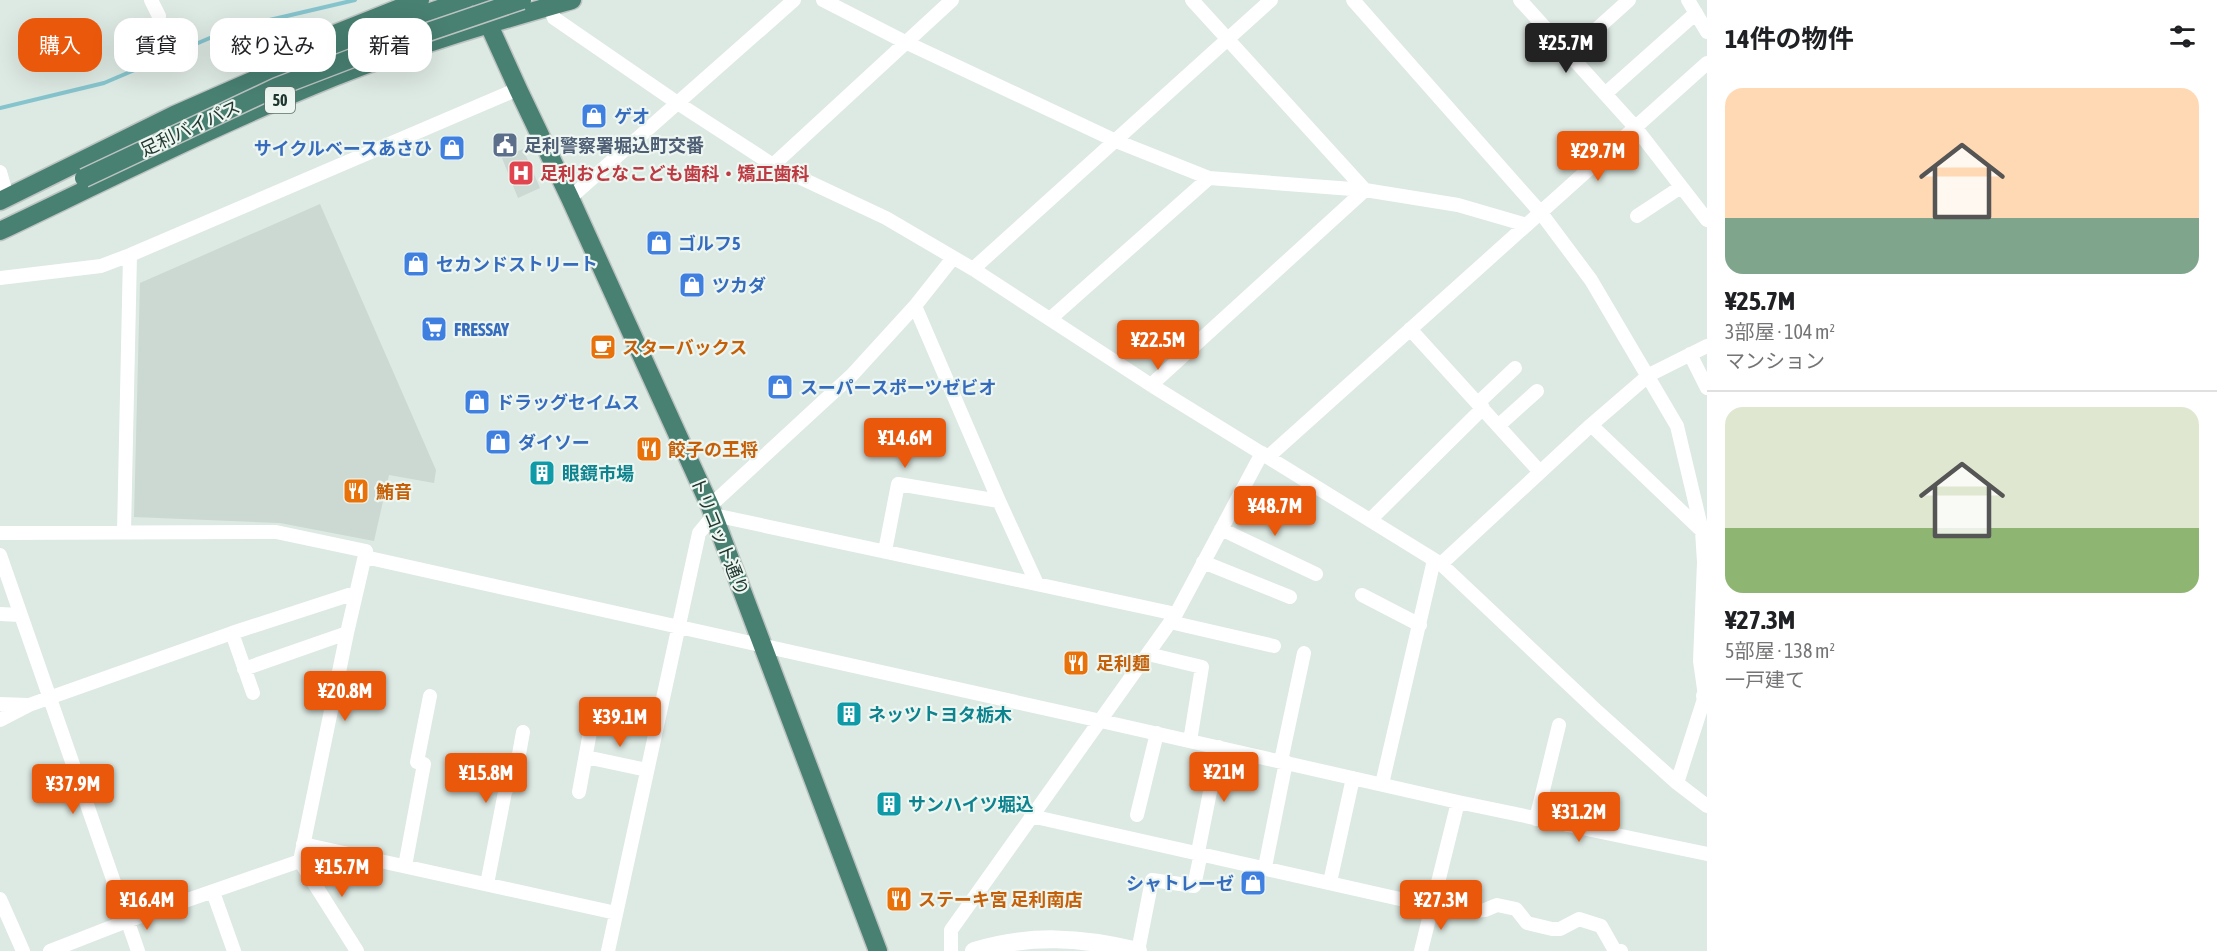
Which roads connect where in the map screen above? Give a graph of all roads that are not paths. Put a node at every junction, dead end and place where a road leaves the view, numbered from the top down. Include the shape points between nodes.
1 (151, 0) edge
2 (420, 0) edge
3 (465, 0) edge
4 (480, 0) edge
5 (522, 0) edge
6 (572, 0) edge
7 (794, 0) edge
8 (822, 0) edge
9 (952, 0) edge
10 (1192, 0) edge
11 (1271, 0) edge
12 (1353, 0) edge
13 (1520, 0) edge
14 (1629, 0) edge
15 (1688, 0) edge
16 (550, 7) junction
17 (1696, 13) junction
18 (159, 16) dead end
19 (489, 25) junction
20 (1707, 32) edge
21 (1228, 39) junction
22 (905, 42) junction
23 (1569, 54) junction
24 (1707, 63) edge
25 (518, 89) junction
26 (1605, 94) junction
27 (679, 104) junction
28 (1635, 127) junction
29 (1116, 141) junction
30 (773, 165) junction
31 (81, 170) junction
32 (1209, 178) junction
33 (1, 187) edge
34 (1681, 187) junction
35 (1365, 190) junction
36 (570, 198) junction
37 (1541, 213) junction
38 (1637, 216) dead end
39 (0, 220) edge
40 (1707, 220) edge
41 (1527, 225) junction
42 (0, 231) edge
43 (130, 255) junction
44 (953, 258) junction
45 (973, 269) junction
46 (0, 278) edge
47 (915, 306) junction
48 (1050, 318) junction
49 (1410, 329) junction
50 (1707, 346) edge
51 (1690, 354) junction
52 (1515, 368) dead end
53 (1648, 375) junction
54 (1151, 385) junction
55 (1707, 388) edge
56 (1537, 391) dead end
57 (1480, 405) junction
58 (1591, 425) junction
59 (1498, 426) junction
60 (1265, 455) junction
61 (1540, 472) junction
62 (999, 501) junction
63 (712, 510) junction
64 (1370, 520) junction
65 (1221, 529) junction
66 (124, 531) junction
67 (1702, 531) junction
68 (0, 532) edge
69 (885, 551) junction
70 (0, 555) edge
71 (364, 557) junction
72 (1203, 562) junction
73 (1438, 562) junction
74 (1316, 574) dead end
75 (1037, 584) junction
76 (355, 593) junction
77 (1362, 596) dead end
78 (1290, 597) dead end
79 (0, 614) edge
80 (20, 615) junction
81 (1173, 618) junction
82 (1420, 625) junction
83 (678, 627) junction
84 (232, 633) junction
85 (347, 633) junction
86 (763, 646) junction
87 (1274, 646) dead end
88 (1304, 653) dead end
89 (1148, 654) junction
90 (244, 669) junction
91 (252, 693) dead end
92 (430, 696) dead end
93 (1706, 696) edge
94 (49, 699) junction
95 (0, 704) edge
96 (29, 705) junction
97 (0, 720) edge
98 (1101, 720) junction
99 (1559, 724) dead end
100 (524, 732) dead end
101 (590, 732) dead end
102 (1157, 733) junction
103 (1190, 741) junction
104 (1219, 747) junction
105 (586, 757) junction
106 (1283, 762) junction
107 (647, 770) junction
108 (1353, 778) junction
109 (1677, 783) junction
110 (1383, 784) junction
111 (579, 792) dead end
112 (1458, 802) junction
113 (1707, 806) edge
114 (1137, 815) dead end
115 (1031, 816) junction
116 (1536, 819) junction
117 (303, 844) junction
118 (1199, 853) junction
119 (1707, 854) edge
120 (300, 861) junction
121 (405, 866) junction
122 (1265, 867) junction
123 (1330, 882) junction
124 (486, 884) junction
125 (213, 892) junction
126 (0, 899) edge
127 (1432, 904) junction
128 (616, 913) junction
129 (127, 921) junction
130 (23, 951) edge
131 (51, 951) edge
132 (138, 951) edge
133 (234, 951) edge
134 (357, 951) edge
135 (608, 951) edge
136 (878, 951) edge
137 (951, 951) edge
138 (974, 951) edge
139 (1138, 951) edge
140 (1422, 951) edge
141 (1621, 951) edge

1 - 18 street
2 - 33 highway, 50 via 205,87
3 - 31 highway, 足利バイパス / 50 via 356,38 174,115
4 - 19 highway, トリコット通り
5 - 31 highway, 足利バイパス / 50, bridge via 277,87
6 - 16 highway, 50
7 - 27 street
8 - 22 street
9 - 22 street
10 - 21 street
11 - 21 street
12 - 37 street
13 - 23 street
14 - 23 street
15 - 17 street
16 - 19 highway, 50
16 - 27 street via 554,18
17 - 20 street
17 - 26 street
19 - 25 highway, トリコット通り
19 - 42 highway, 50 via 336,76
21 - 29 street
21 - 35 street
22 - 29 street
22 - 30 street
23 - 26 street
24 - 28 street
25 - 36 highway, トリコット通り
25 - 43 street
26 - 28 street
27 - 30 street
27 - 36 street
28 - 34 street
28 - 37 street
29 - 32 street
29 - 45 street
30 - 44 street via 886,218
31 - 33 highway, 足利バイパス / 50
31 - 39 highway, 足利バイパス / 50
32 - 35 street
32 - 48 street
34 - 38 street
34 - 40 street
35 - 41 street via 1458,205
35 - 54 street
36 - 63 highway, トリコット通り
37 - 41 street
37 - 53 street via 1591,280
41 - 49 street
43 - 46 street via 101,266
43 - 66 street
44 - 45 street
44 - 47 street
45 - 48 street
47 - 62 street
47 - 63 street via 852,375
48 - 54 street
49 - 57 street
49 - 60 street
50 - 51 street
51 - 53 street
51 - 55 street
52 - 57 street
53 - 58 street
53 - 67 street via 1677,426
54 - 60 street
56 - 59 street
57 - 59 street
57 - 64 street
58 - 61 street
58 - 67 street
59 - 61 street
60 - 64 street
60 - 65 street
61 - 73 street
62 - 69 street via 898,484
62 - 75 street
63 - 69 street
63 - 83 street via 699,533
63 - 86 highway, トリコット通り
64 - 73 street
65 - 72 street
65 - 74 street
66 - 68 street
66 - 71 street via 276,532 366,551
67 - 93 street via 1700,661
69 - 75 street
70 - 80 street
71 - 76 street
71 - 83 street
72 - 78 street
72 - 81 street
73 - 82 street
73 - 109 street
75 - 81 street
76 - 84 street
76 - 85 street
77 - 82 street
79 - 80 street
80 - 94 street
81 - 87 street
81 - 89 street
82 - 110 street
83 - 86 street
83 - 107 street
84 - 90 street
84 - 94 street
85 - 90 street
85 - 117 street
86 - 98 street
86 - 136 highway, トリコット通り
88 - 106 street
89 - 98 street
89 - 103 street via 1202,667
90 - 91 street
92 - 121 street via 417,762 424,764
93 - 109 street
94 - 96 street
94 - 129 street
95 - 96 street
96 - 97 street
98 - 102 street
98 - 115 street
99 - 116 street
100 - 124 street via 516,771 505,792
101 - 105 street
102 - 103 street
102 - 114 street
103 - 104 street
104 - 106 street
104 - 118 street
105 - 107 street
105 - 111 street
106 - 108 street
106 - 122 street
107 - 128 street
108 - 110 street
108 - 123 street
109 - 113 street
110 - 112 street
112 - 116 street
112 - 127 street
115 - 118 street
115 - 137 street via 951,930
116 - 119 street
117 - 120 street
117 - 121 street
118 - 122 street
118 - 139 street via 1194,886 1152,880
120 - 125 street
120 - 134 street
121 - 124 street
122 - 123 street
123 - 127 street
124 - 128 street
125 - 129 street
125 - 133 street
126 - 130 street
127 - 140 street
127 - 141 street via 1473,911 1497,905 1516,909 1527,923 1552,929 1579,920 1600,926 1614,949
128 - 135 street
129 - 131 street
129 - 132 street
138 - 139 street via 1050,939 1092,941

